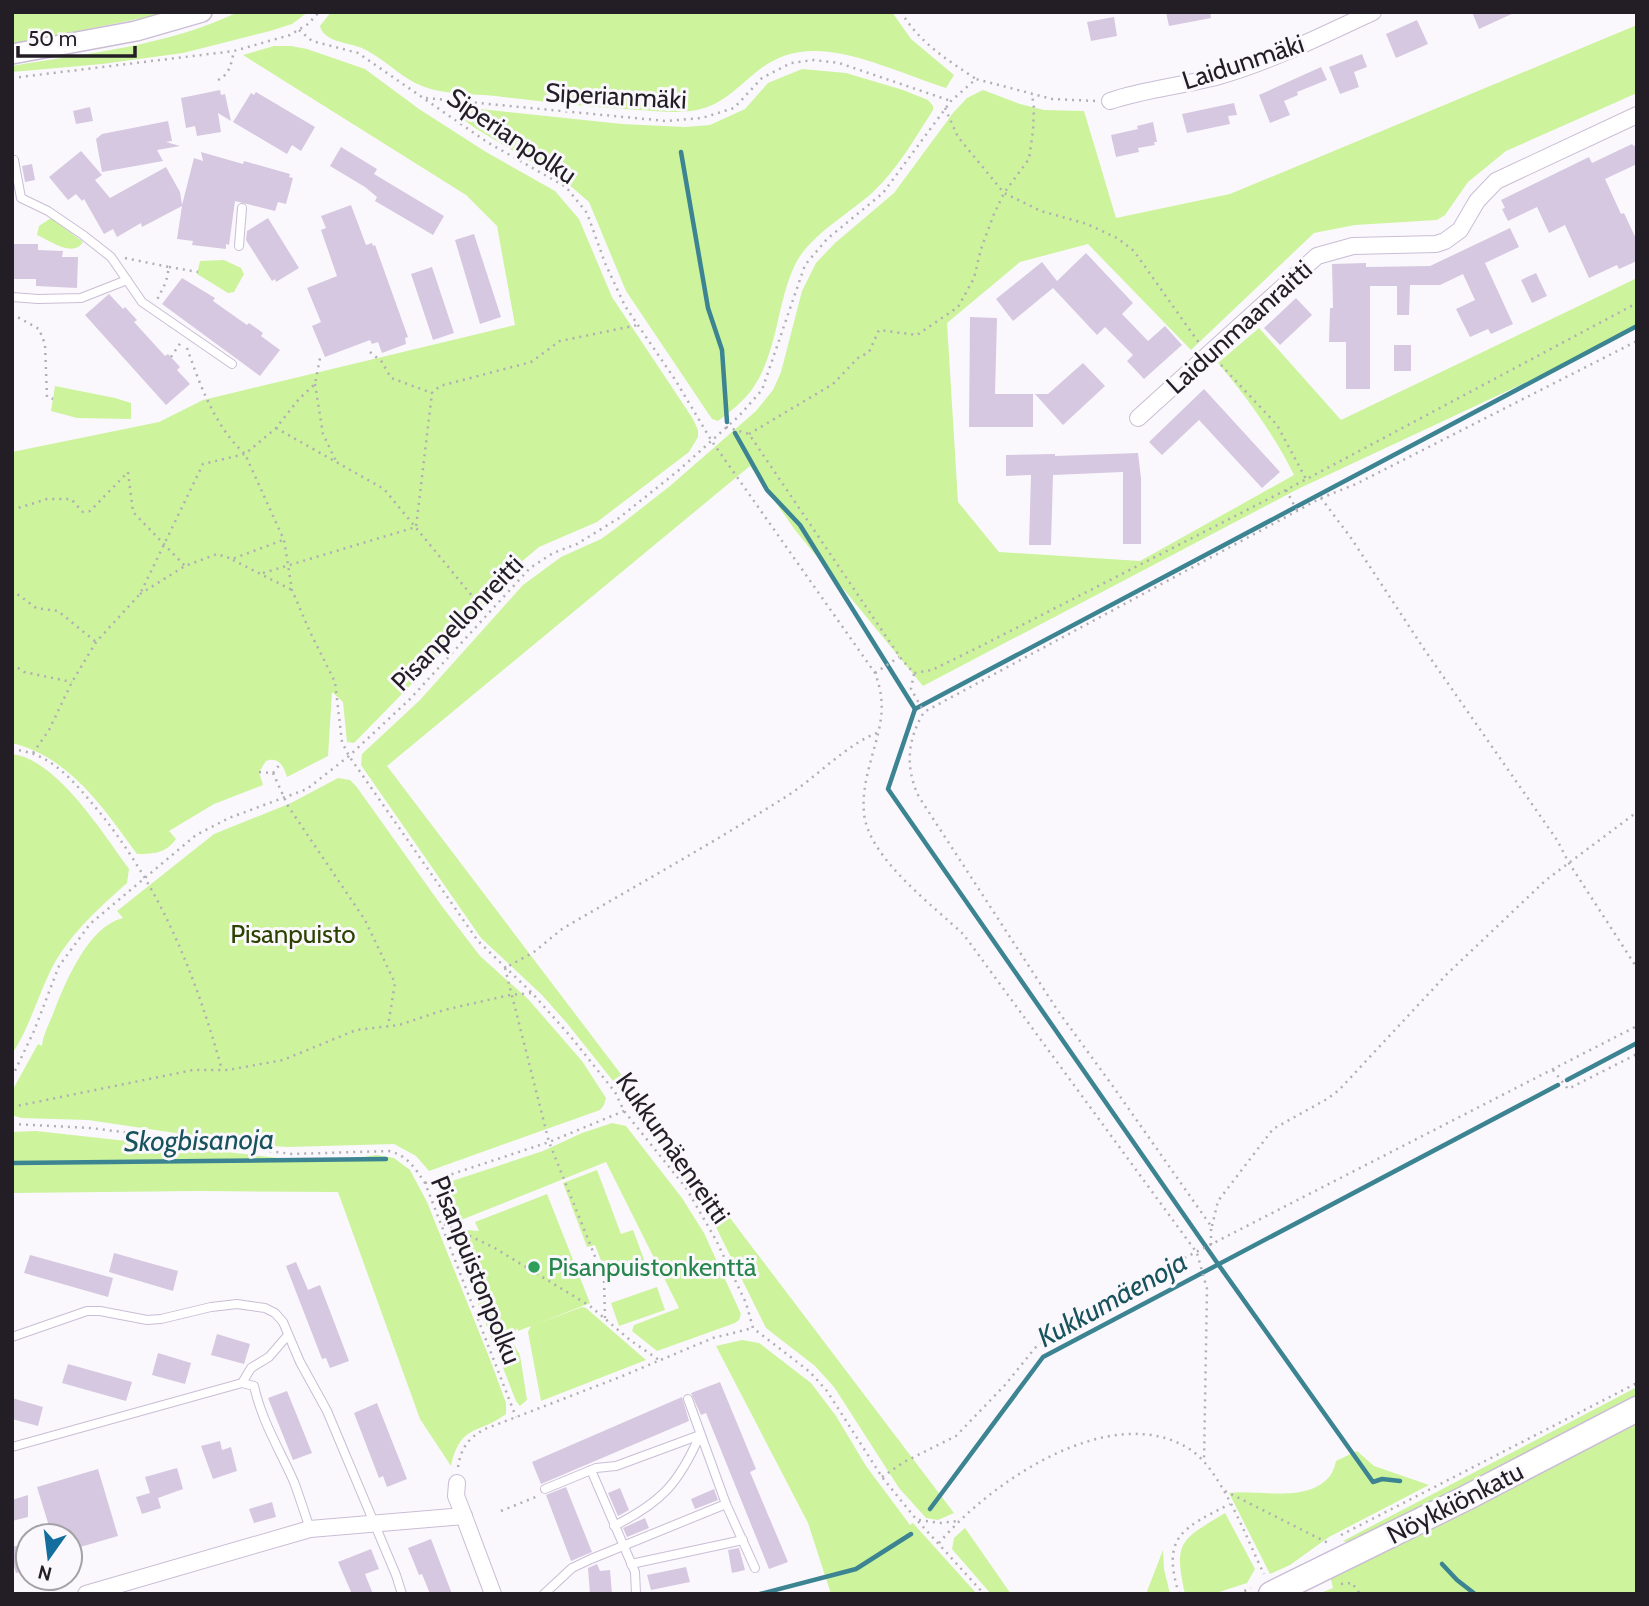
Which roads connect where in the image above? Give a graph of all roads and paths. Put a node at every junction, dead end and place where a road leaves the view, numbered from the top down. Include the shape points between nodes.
1 (202, 12) edge
2 (319, 12) edge
3 (901, 12) edge
4 (1373, 12) edge
5 (299, 30) junction
6 (234, 51) junction
7 (12, 54) edge
8 (12, 78) edge
9 (976, 79) junction
10 (218, 80) dead end
11 (1032, 94) junction
12 (423, 98) junction
13 (951, 101) junction
14 (1110, 101) joint
15 (945, 108) junction
16 (1637, 115) edge
17 (14, 160) edge
18 (1004, 193) junction
19 (242, 208) dead end
20 (239, 246) dead end
21 (111, 257) junction
22 (169, 267) junction
23 (198, 272) dead end
24 (127, 280) junction
25 (12, 297) edge
26 (1637, 303) edge
27 (151, 308) junction
28 (12, 314) edge
29 (638, 325) junction
30 (1637, 341) edge
31 (370, 352) dead end
32 (1209, 354) junction
33 (171, 356) dead end
34 (320, 358) dead end
35 (232, 364) dead end
36 (315, 384) junction
37 (432, 393) junction
38 (52, 399) dead end
39 (1138, 418) dead end
40 (725, 427) junction
41 (276, 428) junction
42 (749, 434) junction
43 (711, 440) junction
44 (245, 454) junction
45 (337, 462) junction
46 (1306, 480) junction
47 (1286, 490) junction
48 (1321, 498) junction
49 (12, 510) edge
50 (1298, 512) junction
51 (416, 527) junction
52 (284, 540) junction
53 (165, 543) junction
54 (232, 559) junction
55 (185, 566) junction
56 (289, 566) junction
57 (263, 573) junction
58 (12, 590) edge
59 (292, 590) junction
60 (140, 594) junction
61 (487, 614) junction
62 (96, 642) junction
63 (898, 658) junction
64 (12, 664) edge
65 (877, 672) junction
66 (914, 673) junction
67 (72, 682) junction
68 (924, 712) junction
69 (878, 732) junction
70 (12, 748) edge
71 (33, 754) junction
72 (349, 757) junction
73 (281, 763) dead end
74 (259, 772) dead end
75 (273, 773) junction
76 (284, 797) junction
77 (1637, 812) edge
78 (1569, 863) junction
79 (144, 877) junction
80 (505, 968) junction
81 (1637, 968) edge
82 (532, 993) junction
83 (510, 995) junction
84 (1637, 1026) edge
85 (388, 1027) junction
86 (1637, 1054) edge
87 (222, 1070) junction
88 (1553, 1070) junction
89 (12, 1077) edge
90 (12, 1107) edge
91 (624, 1111) junction
92 (12, 1124) edge
93 (549, 1142) junction
94 (425, 1183) junction
95 (442, 1224) junction
96 (1212, 1226) junction
97 (1210, 1245) junction
98 (1197, 1254) junction
99 (605, 1318) junction
100 (753, 1328) junction
101 (288, 1335) junction
102 (12, 1337) edge
103 (659, 1360) junction
104 (242, 1383) junction
105 (1637, 1383) edge
106 (688, 1399) dead end
107 (1637, 1409) edge
108 (516, 1416) junction
109 (700, 1434) junction
110 (12, 1447) edge
111 (1204, 1462) junction
112 (591, 1470) junction
113 (882, 1477) junction
114 (457, 1483) joint
115 (545, 1489) joint
116 (1225, 1491) junction
117 (726, 1504) junction
118 (1230, 1504) junction
119 (501, 1511) dead end
120 (464, 1516) junction
121 (916, 1519) junction
122 (957, 1521) junction
123 (373, 1523) junction
124 (614, 1526) junction
125 (310, 1529) junction
126 (1338, 1537) dead end
127 (743, 1540) junction
128 (939, 1543) junction
129 (1329, 1543) dead end
130 (623, 1546) junction
131 (631, 1564) junction
132 (755, 1568) dead end
133 (1265, 1584) edge
134 (86, 1594) edge
135 (402, 1594) edge
136 (493, 1594) edge
137 (544, 1594) edge
138 (636, 1594) edge
139 (984, 1594) edge
140 (1179, 1594) edge
141 (1238, 1594) edge

1 - 7 street via 136,31
2 - 5 path
3 - 9 path via 913,32
4 - 14 street, Laidunmäki via 1219,76
5 - 6 path
5 - 12 path, Siperianpolku via 312,41 358,54
6 - 8 path
6 - 10 path via 230,68
9 - 11 path
9 - 13 path, Pisanpellonreitti
11 - 14 path
11 - 18 path via 1029,159
12 - 13 path, Siperianmäki via 666,121 702,118 734,108 762,78 792,63 814,60 838,63
12 - 29 path, Siperianpolku via 487,142 566,187 587,214 620,295
13 - 15 path, Pisanpellonreitti
15 - 18 path via 958,137
15 - 40 path, Pisanpellonreitti via 883,193 827,239 805,265 762,390
16 - 32 street, Laidunmaanraitti via 1496,181 1460,230 1445,241 1353,246 1317,256
17 - 21 lane via 21,198 48,211
18 - 32 path via 1041,211 1087,224 1134,251
18 - 42 path via 974,278 958,307 917,335 879,330 869,352 833,384
19 - 20 lane
21 - 22 path
21 - 24 lane
22 - 23 path
22 - 27 path
24 - 25 lane via 80,298
24 - 27 lane
26 - 46 path
27 - 35 lane
28 - 38 path via 39,329 45,344 47,397
29 - 37 path via 560,341 530,362 440,386
29 - 43 path, Siperianpolku
30 - 48 path
31 - 37 path via 391,378
32 - 39 street, Laidunmaanraitti
32 - 46 path via 1277,425
33 - 44 path, Kukkumäenreitti via 184,338 203,393 233,444
34 - 36 path
36 - 41 path
36 - 45 path via 323,434
37 - 51 path
40 - 42 path
40 - 43 path, Pisanpellonreitti
41 - 44 path
41 - 45 path
42 - 63 path
43 - 61 path, Pisanpellonreitti via 619,519 530,568
43 - 65 path, Siperianpolku
44 - 52 path, Kukkumäenreitti
44 - 53 path via 203,464
45 - 51 path via 384,489
46 - 47 path
47 - 50 path
47 - 66 path via 981,646 932,670
48 - 50 path
48 - 78 path
49 - 53 path via 47,499 71,499 82,512 90,511 128,472 133,512
50 - 68 path
51 - 56 path
51 - 61 path
52 - 54 path
52 - 56 path, Kukkumäenreitti
53 - 55 path
53 - 60 path
54 - 55 path via 217,554
54 - 57 path
55 - 60 path
56 - 57 path
56 - 59 path, Kukkumäenreitti
57 - 59 path
58 - 62 path via 36,608 58,611
59 - 72 path, Kukkumäenreitti via 335,682 342,741
60 - 62 path
61 - 72 path, Pisanpellonreitti via 410,699
62 - 67 path
63 - 65 path
63 - 66 path
64 - 67 path via 24,672
65 - 69 path via 883,714
66 - 68 path via 911,689
67 - 71 path
68 - 96 path via 916,725 909,764 919,797 1058,1011
69 - 80 path via 755,816 562,929
69 - 98 path via 863,789 864,817 874,839 893,869 964,935
70 - 71 path
71 - 79 path via 49,761 81,789
72 - 76 path, Pisanpellonreitti via 307,789
72 - 80 path, Kukkumäenreitti via 478,942
73 - 75 path
74 - 75 path
75 - 76 path
76 - 79 path, Pisanpellonreitti via 196,835
76 - 85 path via 365,920 394,983
77 - 78 path
78 - 81 path
78 - 96 path via 1447,974 1339,1090 1273,1129 1219,1201
79 - 87 path via 178,939
79 - 89 path, Pisanpellonreitti via 90,924 59,966
80 - 82 path, Kukkumäenreitti
80 - 83 path
82 - 83 path
82 - 91 path, Kukkumäenreitti via 615,1092
83 - 85 path
83 - 93 path
84 - 88 path
85 - 87 path via 356,1030 283,1060
86 - 88 path via 1568,1089
87 - 90 path via 193,1070
88 - 97 path
91 - 93 path
91 - 100 path, Kukkumäenreitti via 686,1188 716,1240
92 - 94 path, Pisanpuistonpolku via 91,1128 292,1154 389,1151 411,1162
93 - 94 path
93 - 99 path via 604,1279
94 - 95 path, Pisanpuistonpolku
95 - 99 path via 494,1247
95 - 108 path, Pisanpuistonpolku
96 - 97 path
97 - 98 path
98 - 111 path via 1206,1283
98 - 113 path via 1065,1324 1035,1348 956,1436
99 - 103 path
100 - 103 path
100 - 113 path via 827,1391
101 - 102 lane via 275,1313 237,1304 161,1320 87,1311
101 - 104 lane via 269,1357 251,1368
101 - 123 lane via 327,1411
103 - 108 path
104 - 110 lane
104 - 125 lane via 254,1386 268,1432
105 - 126 path
106 - 109 lane
107 - 133 main road, Nöykkiönkatu via 1466,1498
108 - 114 path via 471,1437 460,1454
109 - 112 lane via 616,1466
109 - 117 lane
109 - 124 lane via 671,1488
111 - 116 path
111 - 122 path via 1173,1441 1147,1436 1117,1435 1089,1441 1032,1465
112 - 115 lane
112 - 124 lane
113 - 121 path
114 - 120 street via 456,1496
115 - 119 path
116 - 118 path
116 - 129 path
117 - 127 lane
117 - 130 lane
118 - 133 path
118 - 140 path via 1180,1535 1172,1568
120 - 123 street
120 - 136 street
121 - 122 path
121 - 128 path
122 - 128 path
123 - 125 street
123 - 135 lane
124 - 130 lane
125 - 134 street
127 - 131 lane
127 - 132 lane
128 - 139 path
130 - 131 lane
130 - 137 lane via 572,1568
131 - 138 lane
133 - 141 path

